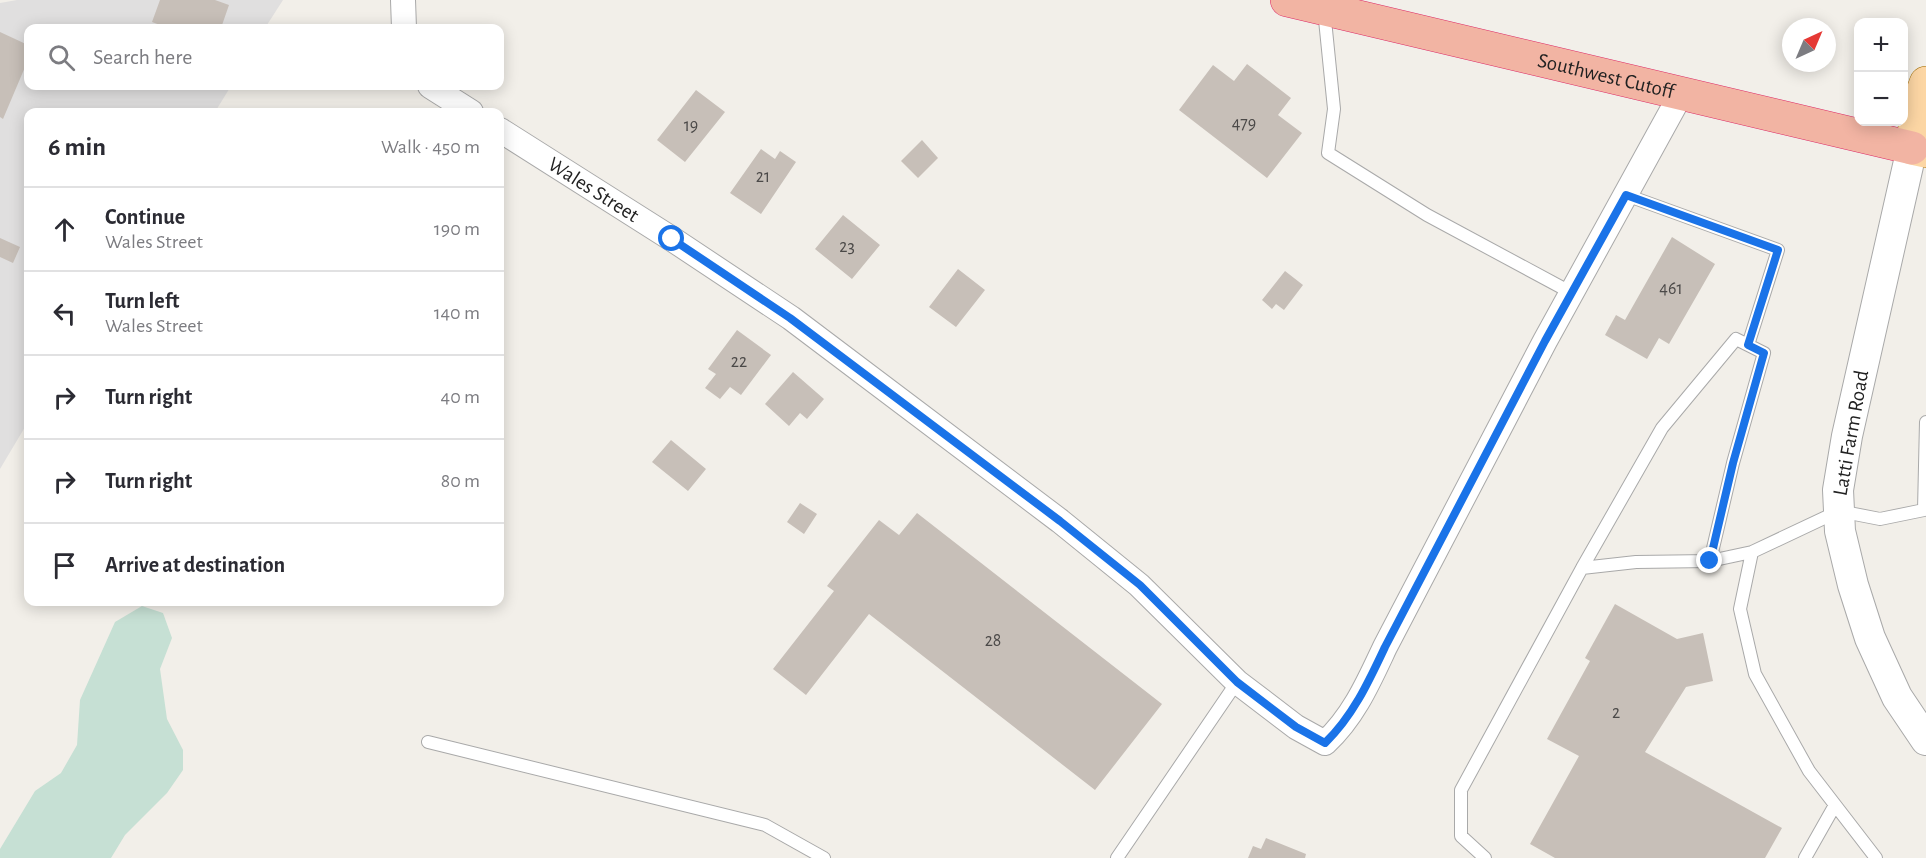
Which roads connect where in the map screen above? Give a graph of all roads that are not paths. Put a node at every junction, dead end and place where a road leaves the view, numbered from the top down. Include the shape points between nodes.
1 (403, 0) edge
2 (1287, 0) edge
3 (1324, 9) junction
4 (404, 24) edge
5 (1926, 82) edge
6 (436, 90) edge
7 (1681, 94) junction
8 (465, 108) edge
9 (504, 133) edge
10 (1919, 149) edge
11 (1626, 195) junction
12 (1572, 293) junction
13 (1748, 345) junction
14 (1926, 422) edge
15 (1839, 511) junction
16 (1925, 514) edge
17 (1752, 552) junction
18 (1710, 561) junction
19 (1582, 568) junction
20 (1237, 682) junction
21 (1926, 740) edge
22 (428, 742) dead end
23 (1835, 804) junction
24 (824, 858) edge
25 (1117, 858) edge
26 (1485, 858) edge
27 (1805, 858) edge
28 (1876, 858) edge

1 - 4 street
2 - 3 highway, Southwest Cutoff
3 - 7 highway, Southwest Cutoff
3 - 12 lane via 1334,109 1328,153 1427,215
5 - 10 main road via 1918,105
6 - 8 street
7 - 10 highway, Southwest Cutoff
7 - 11 street, Wales Street
9 - 20 street, Wales Street via 790,318 921,416 1140,585
10 - 15 street, Latti Farm Road via 1847,436 1838,490
11 - 12 street, Wales Street
11 - 13 lane via 1778,250
12 - 20 street, Wales Street via 1362,696 1337,732 1325,743 1296,727
13 - 18 lane via 1764,353
13 - 19 lane via 1736,339 1662,428
14 - 16 lane
15 - 16 lane via 1880,519
15 - 17 lane
15 - 21 street, Latti Farm Road via 1853,585 1870,638 1897,697
17 - 18 lane
17 - 23 lane via 1740,609 1755,674 1809,771
18 - 19 lane via 1636,562
19 - 26 lane via 1461,790 1461,836
20 - 25 lane
22 - 24 lane via 765,825
23 - 27 lane
23 - 28 lane

